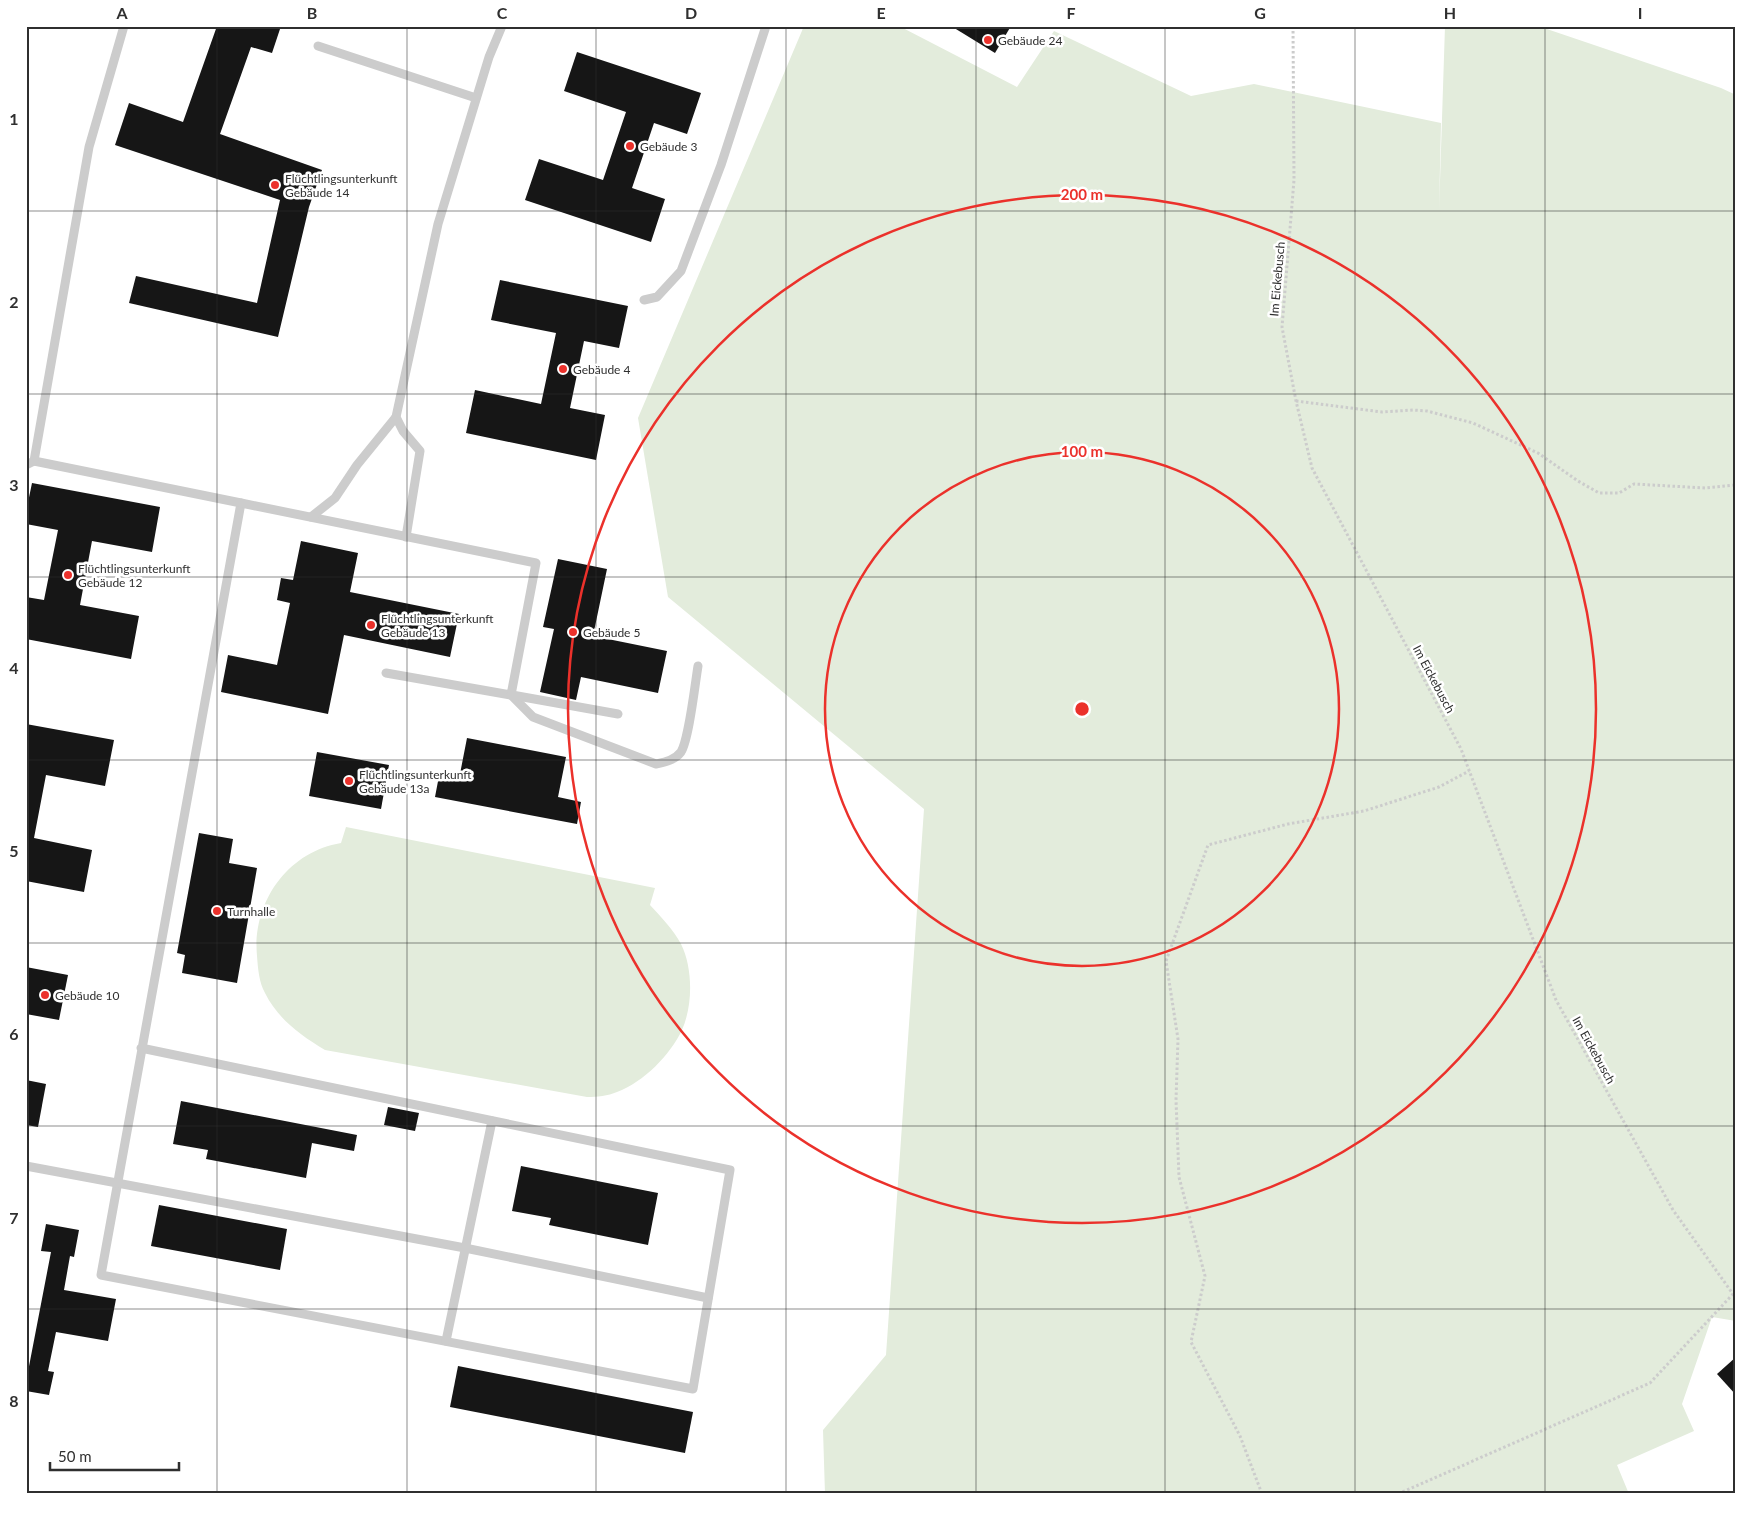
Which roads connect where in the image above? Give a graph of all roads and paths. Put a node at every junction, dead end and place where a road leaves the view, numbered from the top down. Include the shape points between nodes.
1 (124, 26) edge
2 (502, 26) edge
3 (766, 26) edge
4 (1293, 26) edge
5 (318, 46) dead end
6 (476, 98) junction
7 (644, 300) dead end
8 (1296, 401) junction
9 (396, 417) junction
10 (30, 463) edge
11 (1736, 485) edge
12 (241, 503) junction
13 (312, 517) junction
14 (406, 537) junction
15 (698, 666) dead end
16 (386, 673) dead end
17 (511, 696) junction
18 (618, 714) dead end
19 (1469, 772) junction
20 (141, 1048) junction
21 (492, 1121) junction
22 (26, 1166) edge
23 (117, 1183) junction
24 (465, 1248) junction
25 (1734, 1295) edge
26 (708, 1298) junction
27 (446, 1341) junction
28 (1262, 1494) edge
29 (1398, 1494) edge

1 - 10 lane via 89,147
2 - 6 lane via 488,57
3 - 7 lane via 721,165 681,271 657,297
4 - 8 path, Im Eickebusch via 1294,180 1282,327
5 - 6 lane
6 - 9 lane via 438,224
8 - 11 path via 1382,412 1428,411 1473,423 1538,453 1599,493 1619,493 1634,484 1705,488
8 - 19 path, Im Eickebusch via 1312,468 1461,749
9 - 13 lane via 335,498
9 - 14 lane via 403,432 420,451
10 - 12 lane
12 - 13 lane
12 - 20 lane
13 - 14 lane
14 - 17 lane via 536,563
15 - 17 lane via 686,739 680,752 669,761 656,764 533,717
16 - 17 lane
17 - 18 lane
19 - 25 path, Im Eickebusch via 1556,1000 1673,1210
19 - 28 path via 1439,787 1364,811 1288,824 1208,845 1166,961 1178,1039 1179,1177 1205,1276 1191,1342 1240,1436
20 - 21 lane
20 - 23 lane
21 - 24 lane
21 - 26 lane via 730,1170
22 - 23 lane
23 - 24 lane
23 - 27 lane via 101,1275
24 - 26 lane
24 - 27 lane
25 - 29 path via 1650,1383
26 - 27 lane via 693,1389

